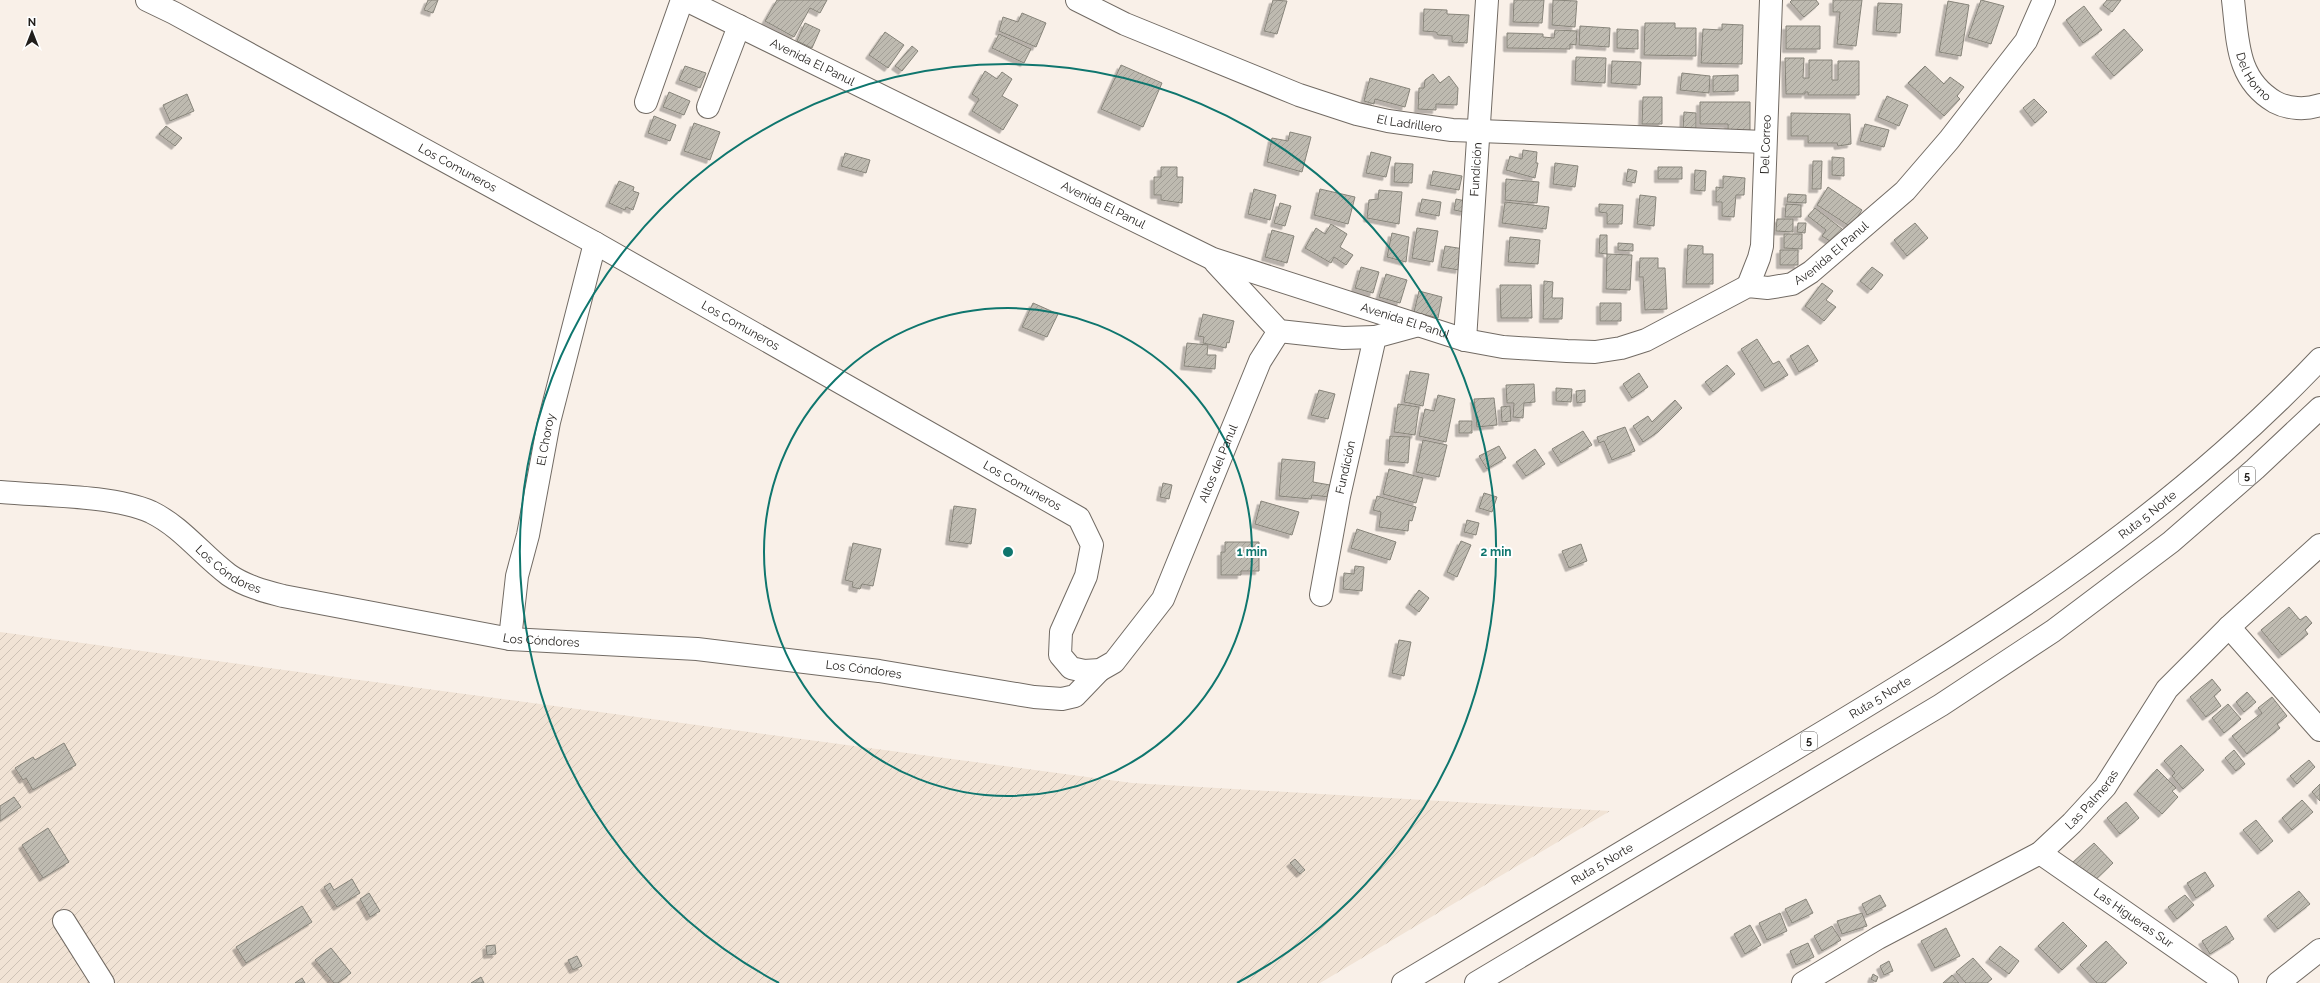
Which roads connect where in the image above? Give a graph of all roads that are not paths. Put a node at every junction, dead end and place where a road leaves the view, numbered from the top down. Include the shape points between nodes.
1 (147, 0) edge
2 (682, 0) edge
3 (686, 0) edge
4 (1077, 0) edge
5 (1487, 0) edge
6 (1770, 0) edge
7 (2044, 0) edge
8 (2233, 0) edge
9 (178, 6) edge
10 (739, 26) junction
11 (646, 102) dead end
12 (2320, 105) edge
13 (708, 107) dead end
14 (1479, 131) junction
15 (1765, 142) junction
16 (595, 243) junction
17 (1213, 259) junction
18 (1748, 286) junction
19 (1419, 325) junction
20 (1279, 331) junction
21 (1375, 337) junction
22 (1465, 340) junction
23 (2319, 361) edge
24 (2320, 408) edge
25 (0, 492) edge
26 (2320, 544) edge
27 (1321, 595) dead end
28 (2229, 627) junction
29 (510, 639) junction
30 (1100, 670) junction
31 (2320, 730) edge
32 (2040, 853) junction
33 (64, 921) dead end
34 (2320, 950) edge
35 (103, 983) edge
36 (1403, 983) edge
37 (1476, 983) edge
38 (1803, 983) edge
39 (2227, 983) edge
40 (2278, 983) edge

1 - 9 main road, Los Comuneros
2 - 11 main road
3 - 10 main road, Avenida El Panul
4 - 14 main road, El Ladrillero via 1125,24 1328,105 1420,127
5 - 14 main road, Fundición
6 - 15 main road, Del Correo
7 - 18 main road, Avenida El Panul via 2026,41 1949,140 1905,191 1810,272 1792,284 1768,288
8 - 12 main road, Del Horno via 2244,69 2258,89 2278,103 2290,107
9 - 16 main road, Los Comuneros
10 - 13 main road
10 - 17 main road, Avenida El Panul
14 - 15 main road, El Ladrillero
14 - 22 main road, Fundición
15 - 18 main road, Del Correo via 1762,246
16 - 29 main road, El Choroy via 549,422 531,521 517,576
16 - 30 main road, Los Comuneros via 1079,518 1092,545 1086,576 1061,632 1060,655 1071,668 1084,671
17 - 19 main road, Avenida El Panul
17 - 20 main road
18 - 22 main road, Avenida El Panul via 1646,340 1621,348 1595,352 1567,351 1503,347
19 - 21 main road
19 - 22 main road, Avenida El Panul
20 - 21 main road via 1343,338
20 - 30 main road, Altos del Panul via 1260,361 1164,599 1114,662
21 - 27 main road, Fundición via 1339,496
23 - 36 main road, Ruta 5 Norte / 5 via 2177,492 2078,569 1998,624 1899,687
24 - 37 main road, 5 via 2171,542 2053,631 1941,705
25 - 29 main road, Los Cóndores via 117,501 150,512 179,530 229,575 249,586 282,596
26 - 28 main road, Las Palmeras
28 - 31 main road
28 - 32 main road, Las Palmeras via 2167,689 2105,787
29 - 30 main road, Los Cóndores via 697,650 879,671 1034,698 1062,699 1075,696
32 - 38 main road, Las Palmeras via 1878,938
32 - 39 main road, Las Higueras Sur
33 - 35 main road
34 - 40 main road

